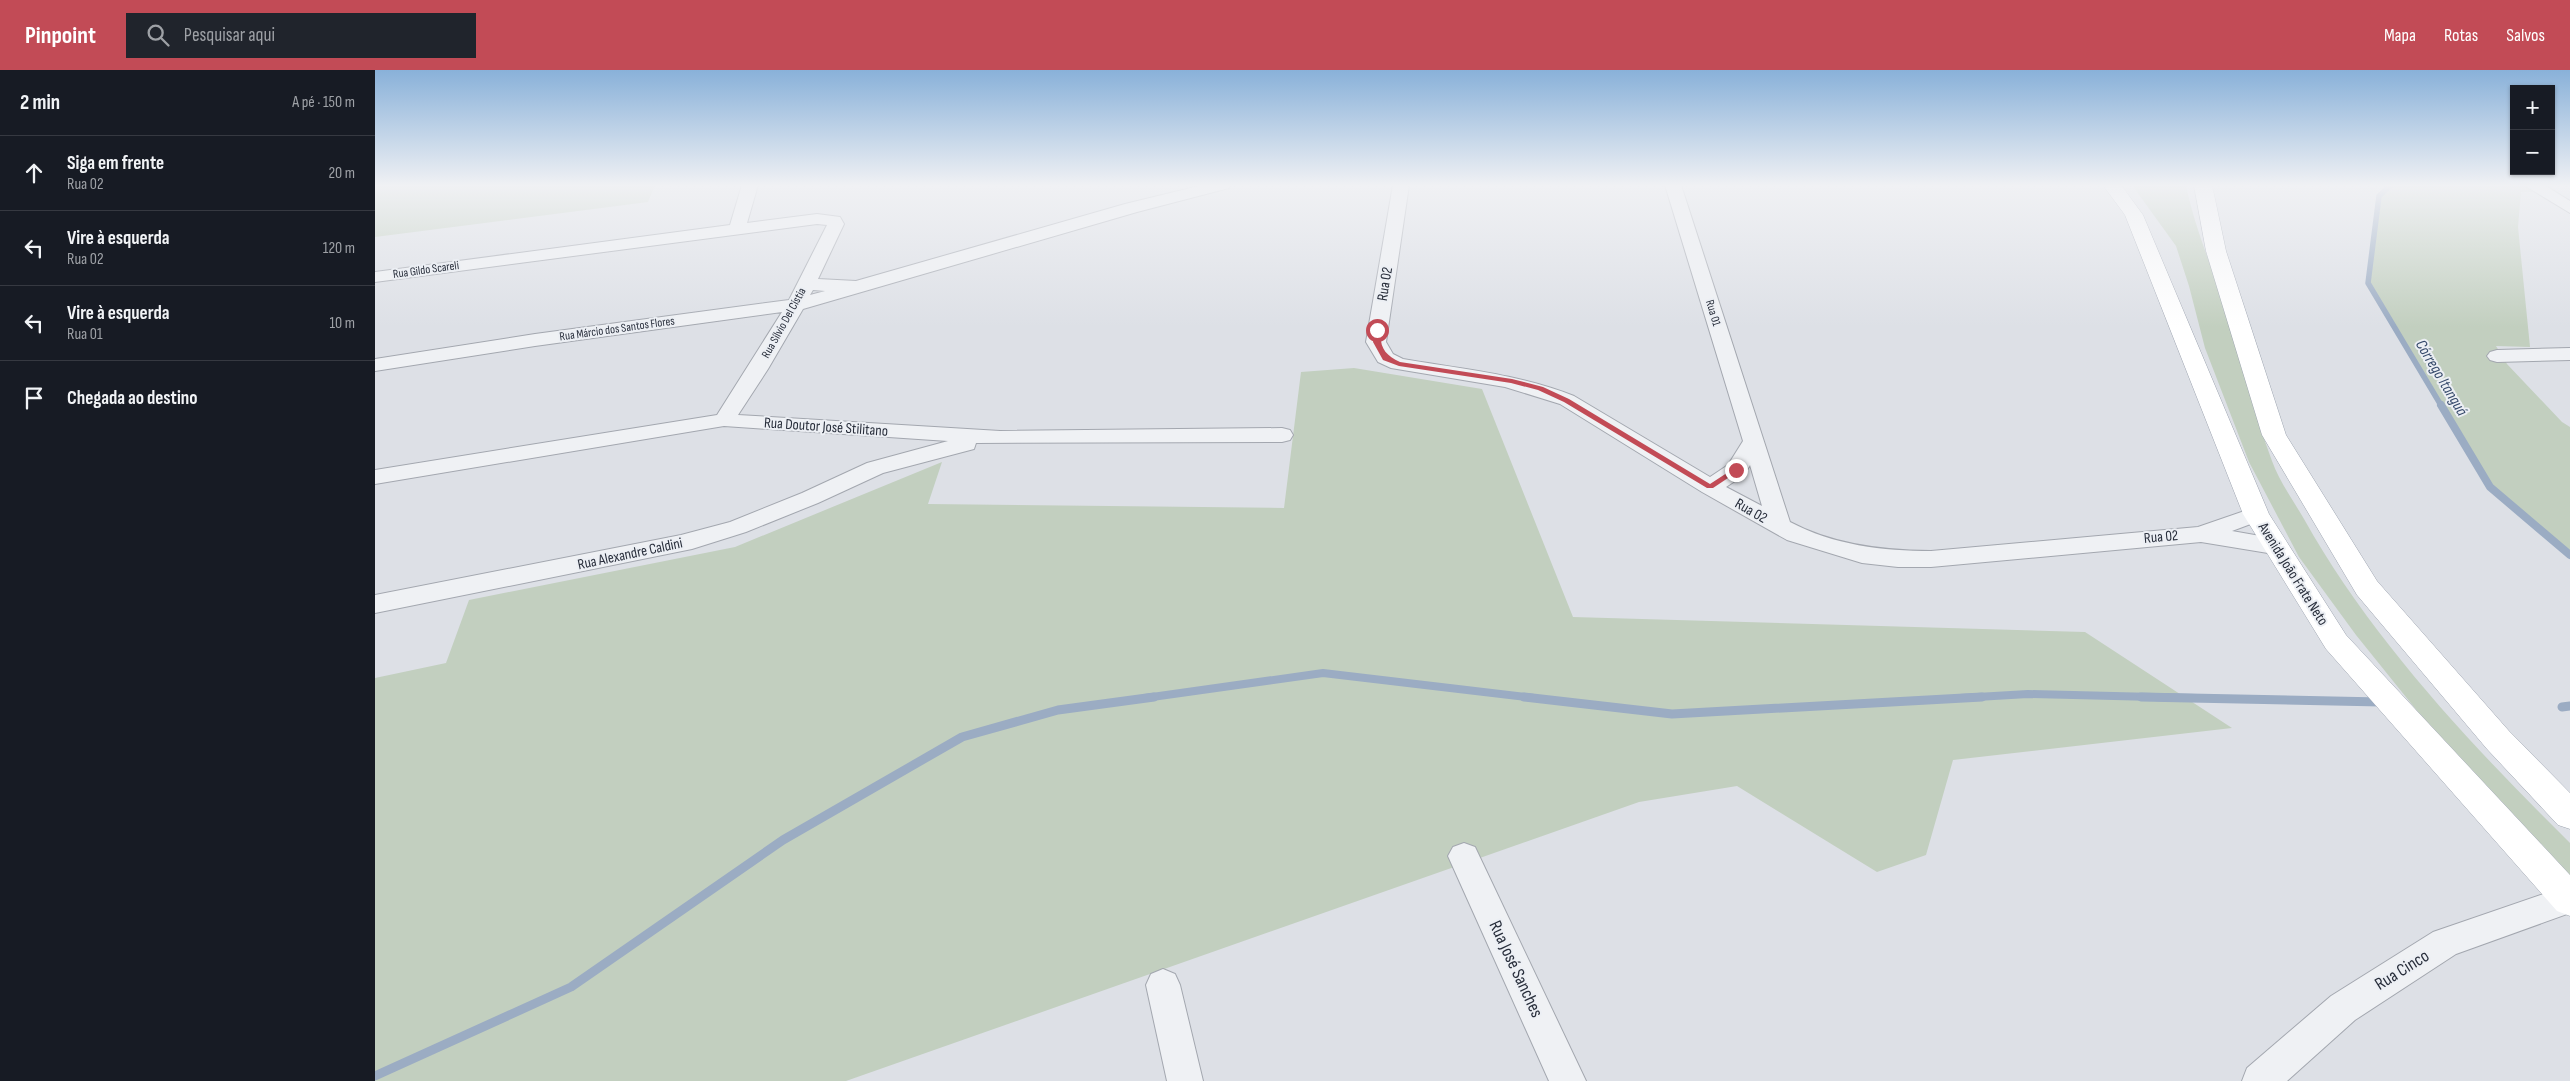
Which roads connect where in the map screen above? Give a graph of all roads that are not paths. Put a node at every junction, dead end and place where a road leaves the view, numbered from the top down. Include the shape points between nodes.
1 (713, 232) edge
2 (832, 232) edge
3 (1047, 232) edge
4 (1393, 232) edge
5 (1688, 232) edge
6 (2141, 232) edge
7 (2212, 232) edge
8 (375, 277) edge
9 (806, 284) junction
10 (857, 287) junction
11 (795, 305) junction
12 (2570, 354) edge
13 (2497, 356) dead end
14 (375, 365) edge
15 (724, 420) junction
16 (880, 430) junction
17 (1282, 435) dead end
18 (1001, 438) junction
19 (1753, 441) junction
20 (875, 468) junction
21 (375, 477) edge
22 (1710, 487) junction
23 (2256, 514) junction
24 (1780, 528) junction
25 (2201, 534) junction
26 (2274, 546) junction
27 (375, 604) edge
28 (2570, 815) edge
29 (1464, 856) dead end
30 (2569, 900) edge
31 (1163, 985) dead end
32 (1185, 1081) edge
33 (1568, 1081) edge
34 (2259, 1081) edge

1 - 8 street, Rua Gildo Scareli
2 - 9 street, Rua Sílvio Del Cístia
3 - 10 street, Rua Márcio dos Santos Flores
4 - 22 street, Rua 02 via 1376,342 1385,358 1408,366 1512,381 1541,389 1567,400
5 - 19 street, Rua 01
6 - 23 main road, Avenida João Frate Neto
7 - 28 main road via 2236,320 2274,435 2367,588 2498,740
9 - 10 street, Rua Márcio dos Santos Flores
9 - 11 street, Rua Sílvio Del Cístia
10 - 11 street, Rua Márcio dos Santos Flores
11 - 14 street, Rua Márcio dos Santos Flores
11 - 15 street, Rua Sílvio Del Cístia
12 - 13 street
15 - 16 street, Rua Doutor José Stilitano
15 - 21 street, Rua Doutor José Stilitano
16 - 18 street, Rua Doutor José Stilitano
16 - 20 street
17 - 18 street, Rua Doutor José Stilitano
18 - 20 street, Rua Alexandre Caldini via 937,450
19 - 22 street via 1736,470
19 - 24 street, Rua 01
20 - 27 street, Rua Alexandre Caldini via 738,527 683,543
22 - 24 street, Rua 02
23 - 25 street, Rua 02
23 - 26 main road, Avenida João Frate Neto
24 - 25 street, Rua 02 via 1829,547 1898,559 1931,559
25 - 26 street, Rua 02
26 - 30 main road, Avenida João Frate Neto via 2336,642
29 - 33 street, Rua José Sanches
30 - 34 street, Rua Cinco via 2445,943 2343,1008
31 - 32 street

